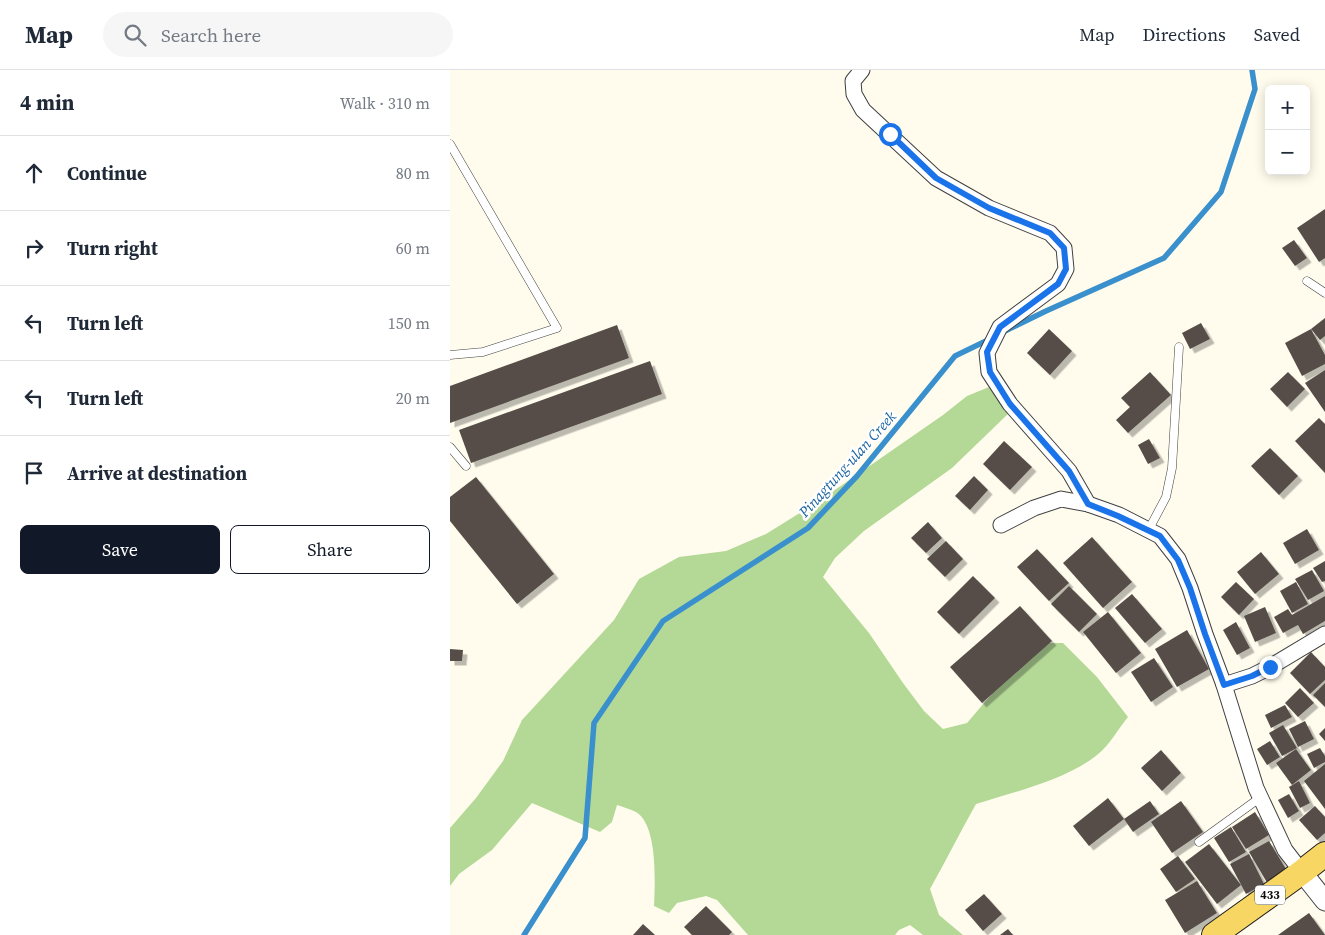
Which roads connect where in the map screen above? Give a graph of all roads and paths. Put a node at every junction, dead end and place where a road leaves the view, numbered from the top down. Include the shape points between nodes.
1 (862, 70) edge
2 (450, 144) edge
3 (1308, 281) dead end
4 (1325, 293) edge
5 (1179, 347) dead end
6 (450, 355) edge
7 (450, 447) edge
8 (466, 466) dead end
9 (1088, 504) junction
10 (1001, 525) dead end
11 (1148, 531) junction
12 (1325, 634) edge
13 (1224, 685) junction
14 (1260, 797) junction
15 (1199, 842) dead end
16 (1325, 854) edge
17 (1302, 872) junction
18 (1325, 901) edge
19 (1220, 933) edge

1 - 9 street via 853,81 854,94 863,110 936,178 989,208 1050,233 1064,248 1066,269 1058,284 1000,327 987,352 990,372 1010,404 1069,471
2 - 6 lane via 557,328 483,352
3 - 4 lane
5 - 11 lane via 1172,468 1166,497
7 - 8 lane
9 - 10 street via 1061,499
9 - 11 street
11 - 13 street via 1160,536 1178,560
12 - 13 street via 1270,667
13 - 14 street
14 - 15 lane
14 - 17 street via 1285,850
16 - 17 main road, 433
17 - 18 street
17 - 19 main road, 433

